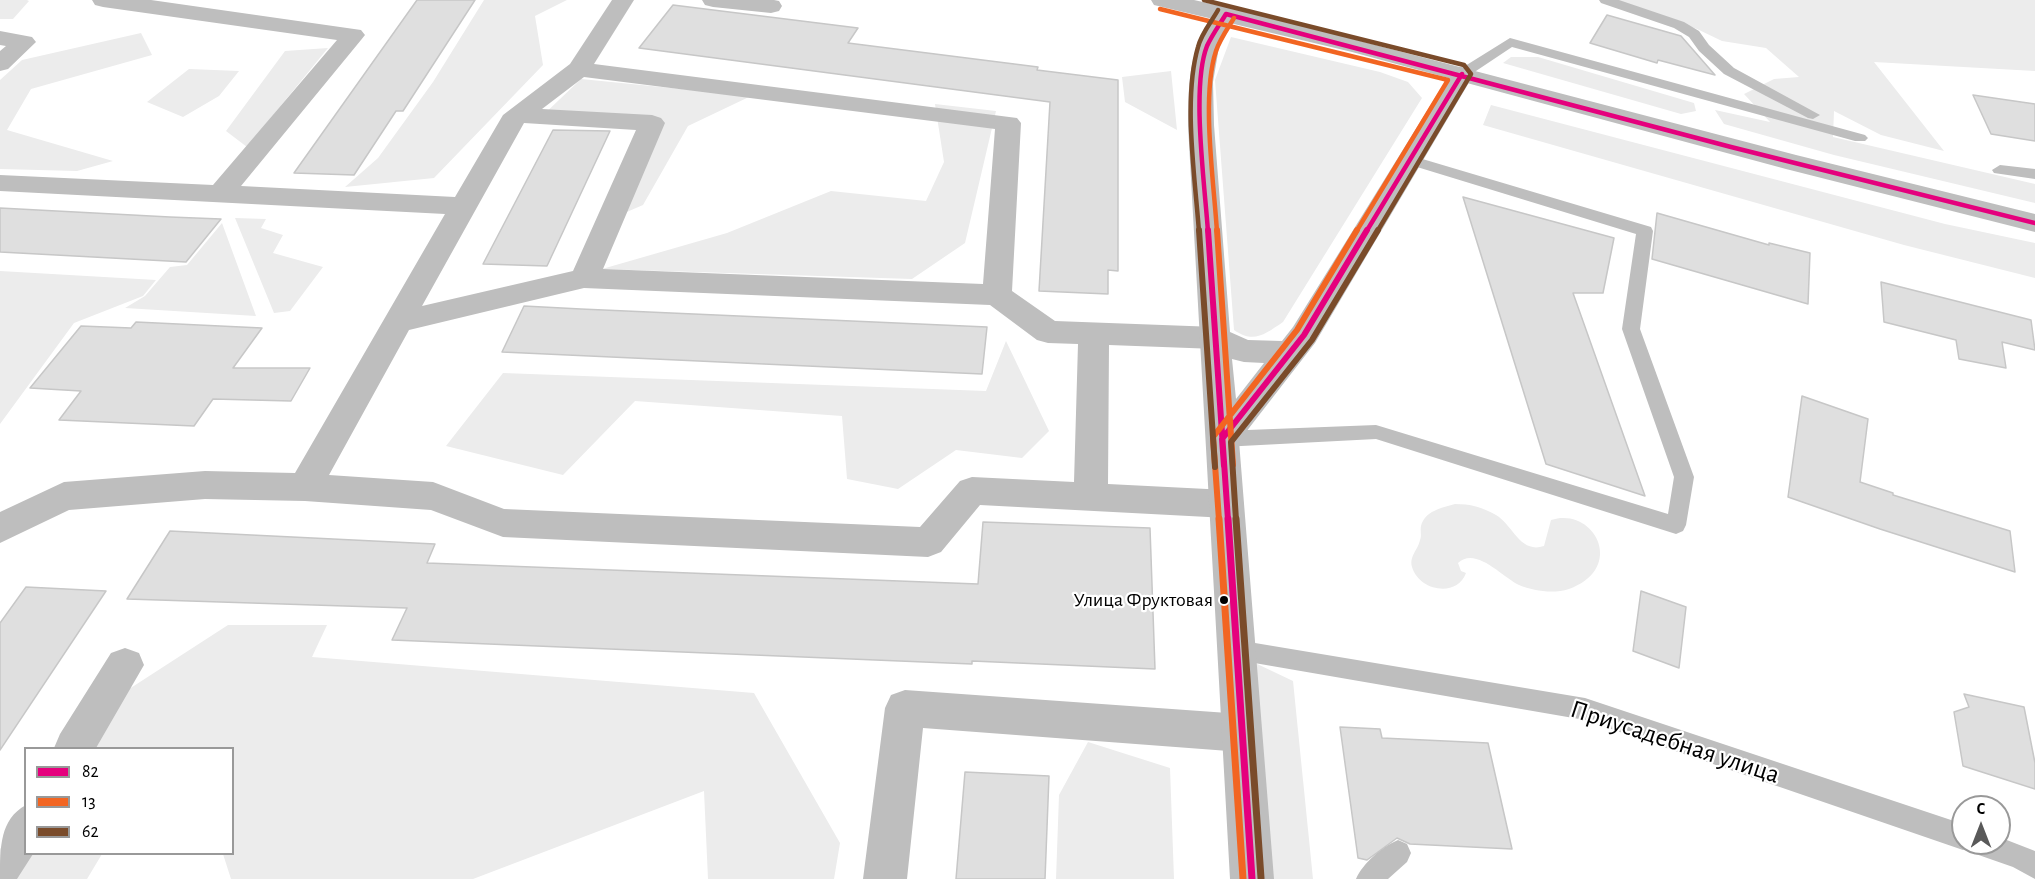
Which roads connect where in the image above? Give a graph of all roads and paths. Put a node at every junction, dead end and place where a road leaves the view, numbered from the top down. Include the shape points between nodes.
1 (103, 0) edge
2 (623, 0) edge
3 (714, 0) edge
4 (1162, 0) edge
5 (1606, 0) edge
6 (771, 6) dead end
7 (1226, 14) junction
8 (0, 38) edge
9 (0, 64) edge
10 (579, 69) junction
11 (1462, 74) junction
12 (518, 116) junction
13 (1409, 160) junction
14 (2000, 170) dead end
15 (2035, 174) edge
16 (0, 183) edge
17 (220, 194) junction
18 (464, 206) junction
19 (2035, 223) edge
20 (584, 278) junction
21 (997, 295) junction
22 (398, 322) junction
23 (1094, 334) junction
24 (1216, 338) junction
25 (1290, 353) junction
26 (1222, 439) junction
27 (305, 487) junction
28 (1091, 497) junction
29 (1227, 504) junction
30 (0, 528) edge
31 (1237, 650) junction
32 (125, 665) dead end
33 (1242, 733) junction
34 (75, 747) edge
35 (24, 829) edge
36 (1951, 833) edge
37 (1398, 853) dead end
38 (2011, 853) edge
39 (2035, 866) edge
40 (0, 867) edge
41 (885, 879) edge
42 (1252, 879) edge
43 (1369, 879) edge

1 - 17 street via 353,35
2 - 10 street
3 - 6 street
4 - 7 street
5 - 11 lane via 1679,25 1694,34 1729,71 1860,138 1510,42
7 - 11 street
7 - 24 street via 1207,47 1200,125
8 - 9 street via 24,42
10 - 12 street
10 - 21 street via 1008,123
11 - 13 street
11 - 19 street via 1753,153
12 - 18 street via 512,120
12 - 20 street via 652,123
13 - 25 street
13 - 26 lane via 1645,231 1631,329 1684,477 1676,525 1376,432
14 - 15 lane
16 - 17 street
17 - 18 street
18 - 22 street
20 - 21 street
20 - 22 street
21 - 23 street via 1048,332
22 - 27 street
23 - 24 street
23 - 28 street
24 - 25 street via 1244,351
24 - 26 street
25 - 26 street
26 - 29 street
27 - 28 street via 433,495 503,523 928,542 972,491
27 - 30 street via 205,486 64,496
28 - 29 street
29 - 31 street
31 - 33 street
31 - 36 lane, Приусадебная улица via 1585,709
32 - 34 street
33 - 41 street via 905,708
33 - 42 street
35 - 40 street
37 - 43 lane
38 - 39 lane

